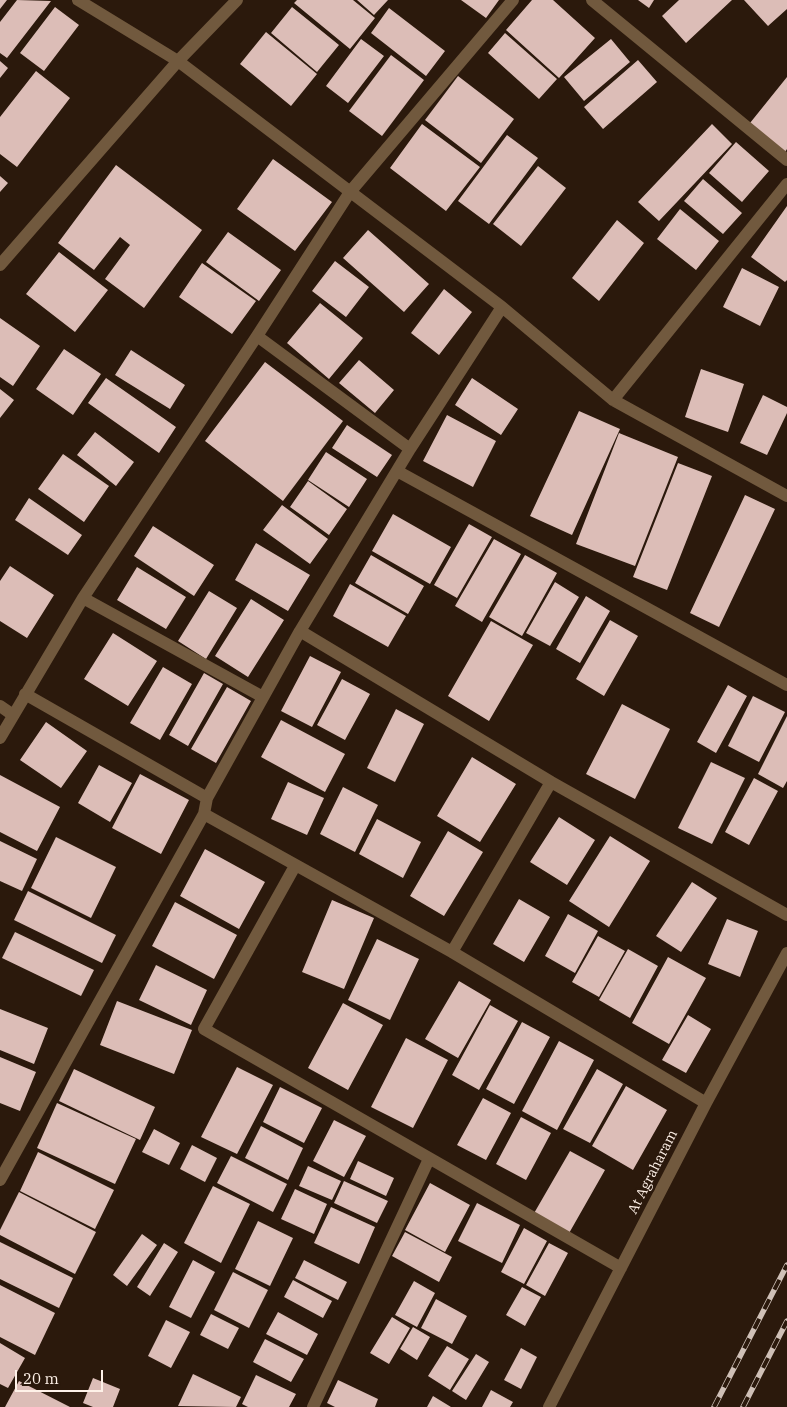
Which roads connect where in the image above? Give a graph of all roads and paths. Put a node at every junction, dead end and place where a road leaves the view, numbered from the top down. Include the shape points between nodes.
1 (78, 0) edge
2 (237, 0) edge
3 (513, 0) edge
4 (592, 0) edge
5 (178, 61) junction
6 (787, 160) edge
7 (787, 184) edge
8 (350, 192) junction
9 (0, 265) edge
10 (502, 307) junction
11 (257, 336) junction
12 (612, 400) junction
13 (410, 449) junction
14 (397, 471) junction
15 (787, 496) edge
16 (82, 598) junction
17 (300, 631) junction
18 (787, 685) edge
19 (25, 694) junction
20 (263, 697) junction
21 (0, 706) edge
22 (13, 715) junction
23 (0, 738) edge
24 (551, 782) junction
25 (206, 798) junction
26 (204, 814) junction
27 (295, 866) junction
28 (787, 915) edge
29 (452, 952) junction
30 (787, 953) edge
31 (706, 1103) junction
32 (429, 1159) junction
33 (0, 1180) edge
34 (621, 1268) junction
35 (313, 1407) edge
36 (549, 1407) edge

1 - 5 street
2 - 5 street
3 - 8 street
4 - 6 street
5 - 8 street
5 - 9 street
7 - 12 street
8 - 10 street
8 - 11 street
10 - 12 street
10 - 13 street
11 - 13 street
11 - 16 street
12 - 15 street
13 - 14 street
14 - 17 street
14 - 18 street
16 - 19 street
16 - 20 street
17 - 20 street
17 - 24 street
19 - 22 street
19 - 25 street
20 - 25 street
21 - 22 street
22 - 23 street
24 - 28 street
24 - 29 street
25 - 26 street
26 - 27 street
26 - 33 street
27 - 29 street
27 - 32 street via 204,1029
29 - 31 street
30 - 31 street, At Agraharam
31 - 34 street, At Agraharam
32 - 34 street
32 - 35 street
34 - 36 street, At Agraharam

